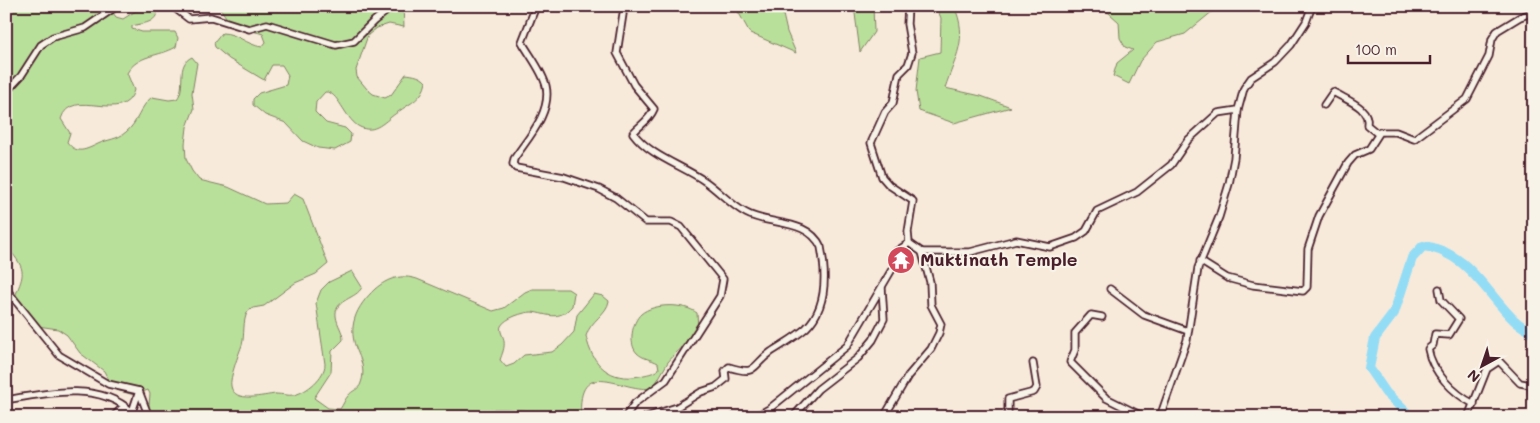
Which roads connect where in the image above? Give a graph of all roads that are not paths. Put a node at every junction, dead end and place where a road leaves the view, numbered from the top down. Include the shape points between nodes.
1 (117, 6) edge
2 (172, 6) edge
3 (393, 6) edge
4 (536, 6) edge
5 (908, 6) edge
6 (1312, 6) edge
7 (1534, 12) edge
8 (623, 14) dead end
9 (6, 92) edge
10 (1324, 105) dead end
11 (1238, 110) junction
12 (1378, 134) junction
13 (909, 243) junction
14 (922, 252) junction
15 (1200, 260) junction
16 (882, 288) junction
17 (6, 289) edge
18 (1110, 289) dead end
19 (1439, 289) dead end
20 (1102, 317) dead end
21 (1188, 330) junction
22 (1033, 363) dead end
23 (138, 391) junction
24 (1533, 398) edge
25 (6, 400) edge
26 (1474, 404) junction
27 (132, 412) junction
28 (112, 417) edge
29 (148, 417) edge
30 (624, 417) edge
31 (646, 417) edge
32 (734, 417) edge
33 (793, 417) edge
34 (884, 417) edge
35 (1008, 417) edge
36 (1144, 417) edge
37 (1160, 417) edge
38 (1468, 417) edge

1 - 9 street via 85,28 53,37 41,45
2 - 3 street via 189,19 211,17 249,29 267,24 336,45 354,42
4 - 30 street via 522,42 546,85 547,93 539,123 513,164 520,170 564,178 599,190 616,198 646,222 671,222 680,227 723,279 720,296 666,380 635,403
5 - 13 street via 907,24 912,53 908,65 899,74 892,103 871,143 882,177 914,201
6 - 11 street via 1291,45 1247,84
7 - 12 street via 1520,16 1497,32 1492,39 1489,56 1462,104 1414,139 1387,130
8 - 31 street via 617,53 634,85 654,109 650,119 632,133 641,144 701,179 748,214 810,233 821,247 826,287 808,327 766,355 752,370 746,372 729,367 725,371 726,379 716,387 677,407
10 - 12 street via 1329,95 1337,94 1360,108 1366,114 1368,126
11 - 14 street via 1218,113 1188,140 1171,166 1137,192 1097,211 1086,231 1076,238 1050,247 1016,240 970,252
11 - 15 street via 1229,184
12 - 15 street via 1369,149 1355,155 1348,163 1318,216 1308,249 1308,281 1303,291 1253,286 1228,278
13 - 14 street
13 - 16 street via 897,252 894,266
14 - 34 street via 930,282 930,305 941,324 939,333
15 - 21 street
16 - 32 street via 847,346 769,409 760,414
16 - 33 street via 884,319 873,340 858,358 818,389
17 - 23 street via 59,355 108,384
18 - 21 street via 1144,315
19 - 26 street via 1441,300 1459,319 1450,335 1435,334 1433,345 1428,349 1430,359 1459,397
20 - 36 street via 1091,316 1075,334 1075,350 1070,362 1106,398
21 - 37 street
22 - 35 street via 1034,392 1008,399
23 - 27 street
23 - 29 street
24 - 26 street via 1531,385 1520,383 1500,361 1487,369
25 - 27 street via 41,394 92,392
26 - 38 street
27 - 28 street via 121,409

